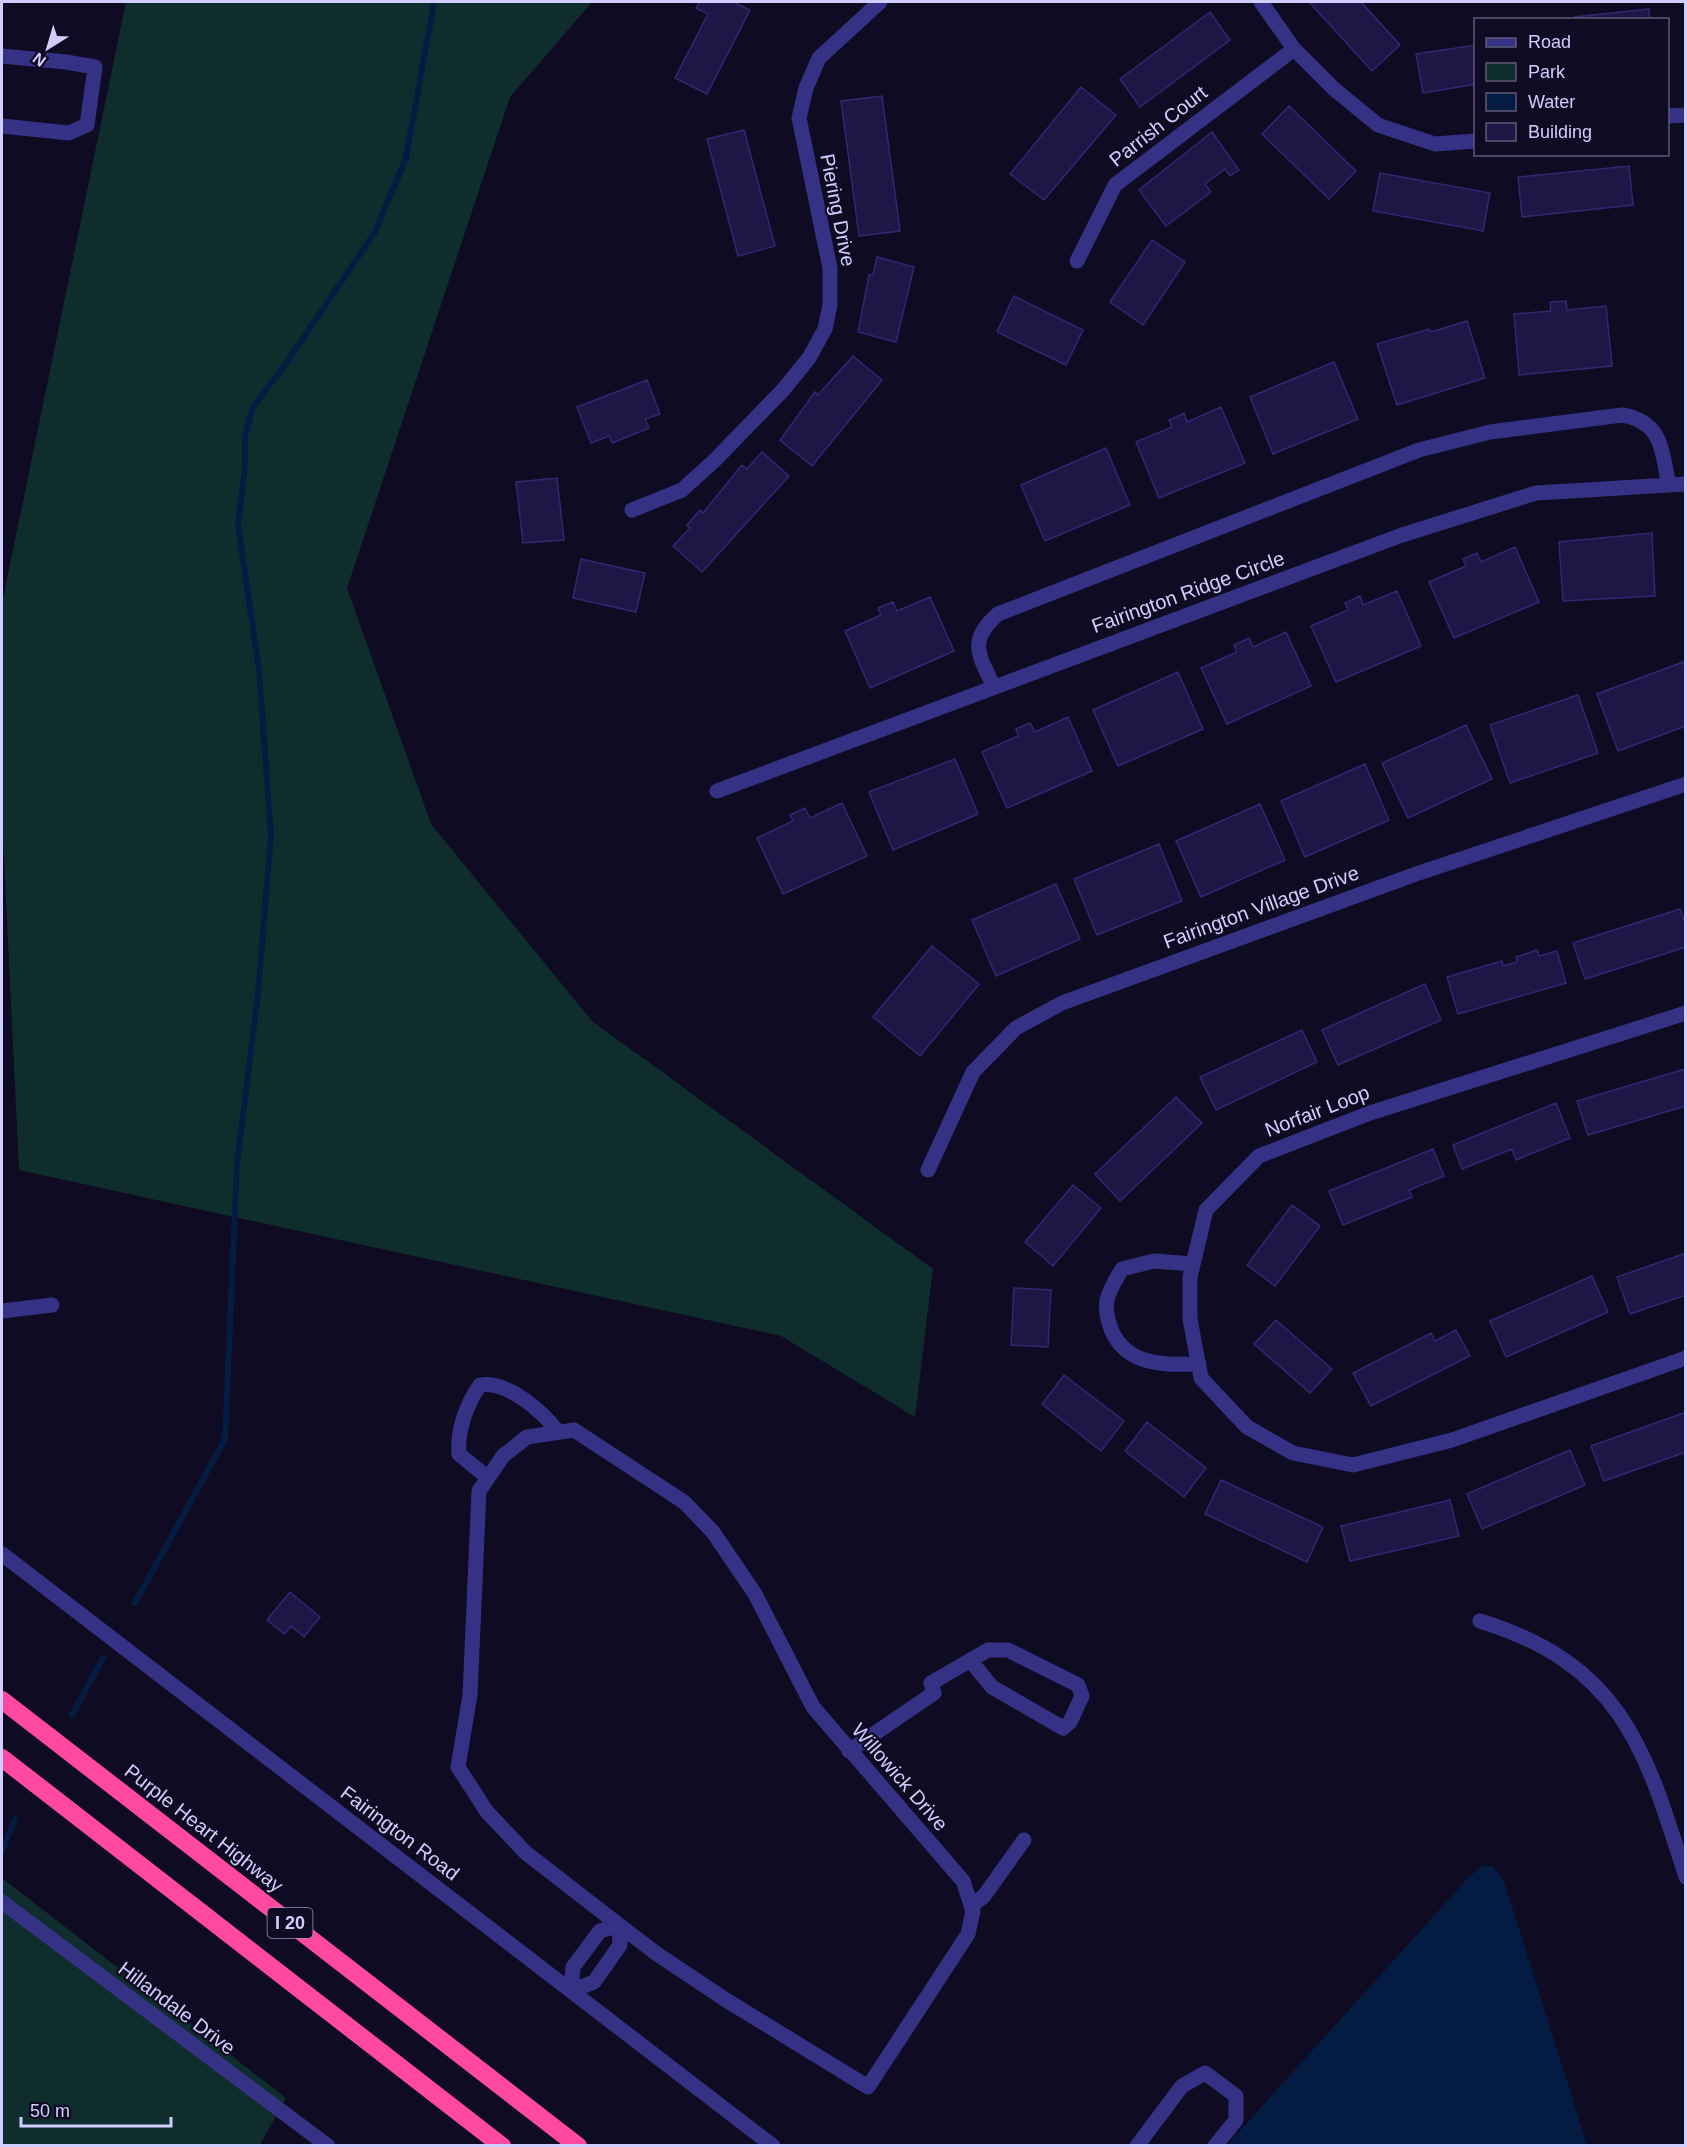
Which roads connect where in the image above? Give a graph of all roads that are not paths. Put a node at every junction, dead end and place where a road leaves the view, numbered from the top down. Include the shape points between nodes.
1 (880, 2) edge
2 (1261, 2) edge
3 (1294, 49) junction
4 (2, 56) edge
5 (1686, 115) edge
6 (1669, 116) edge
7 (2, 126) edge
8 (1474, 141) edge
9 (1077, 261) dead end
10 (1686, 484) edge
11 (1669, 485) junction
12 (632, 510) dead end
13 (994, 687) junction
14 (1686, 784) edge
15 (717, 791) dead end
16 (1686, 1013) edge
17 (928, 1170) dead end
18 (1193, 1264) junction
19 (52, 1305) dead end
20 (2, 1311) edge
21 (1686, 1358) edge
22 (1198, 1364) junction
23 (558, 1432) junction
24 (488, 1478) junction
25 (2, 1554) edge
26 (1480, 1621) dead end
27 (970, 1660) junction
28 (2, 1700) edge
29 (849, 1751) junction
30 (2, 1758) edge
31 (1024, 1840) dead end
32 (1686, 1877) edge
33 (2, 1902) edge
34 (971, 1906) junction
35 (620, 1925) junction
36 (571, 1991) junction
37 (328, 2145) edge
38 (502, 2145) edge
39 (578, 2145) edge
40 (773, 2145) edge
41 (1137, 2145) edge
42 (1215, 2145) edge

1 - 12 street, Piering Drive via 819,58 799,118 830,268 830,305 825,329 809,358 783,390 716,459 682,490
2 - 3 street
3 - 8 street via 1378,125 1436,144
3 - 9 street, Parrish Court via 1115,185
4 - 7 street via 94,68 87,125 69,133
5 - 6 street
10 - 11 street, Fairington Ridge Circle
11 - 13 street, Fairington Ridge Circle via 1536,493 1402,535
11 - 13 street via 1656,431 1640,418 1622,415 1490,432 1419,450 998,614 984,627 977,642
13 - 15 street, Fairington Ridge Circle
14 - 17 street, Fairington Village Drive via 1405,878 1062,1003 1016,1028 973,1072
16 - 18 street, Norfair Loop via 1370,1113 1259,1156 1206,1210
18 - 22 street, Norfair Loop via 1190,1320
18 - 22 street via 1154,1261 1122,1269 1108,1292 1105,1312 1116,1342 1130,1355 1162,1365
19 - 20 street
21 - 22 street, Norfair Loop via 1452,1440 1353,1466 1293,1453 1246,1427 1201,1377
23 - 24 street, Willowick Drive via 527,1437 503,1456
23 - 24 street via 525,1400 489,1383 480,1385 457,1437 459,1454
23 - 29 street, Willowick Drive via 574,1430 606,1449 684,1502 713,1532 755,1594 813,1707
24 - 35 street, Willowick Drive via 479,1491 470,1695 458,1767 487,1812 526,1853
25 - 36 street, Fairington Road
26 - 32 street via 1534,1641 1566,1660 1615,1707 1659,1794
27 - 27 street via 988,1650 1008,1650 1078,1685 1082,1696 1070,1722 1063,1728 992,1688
27 - 29 street via 931,1683 934,1693
28 - 39 highway, Purple Heart Highway / I 20
29 - 34 street, Willowick Drive via 963,1881
30 - 38 highway, I 20
31 - 34 street via 984,1896
33 - 37 street, Hillandale Drive
34 - 35 street, Willowick Drive via 968,1934 868,2086 726,2000
35 - 36 street via 620,1945 594,1982
35 - 36 street via 600,1931 573,1967
36 - 40 street, Fairington Road
41 - 42 street via 1182,2086 1205,2073 1236,2096 1236,2120

